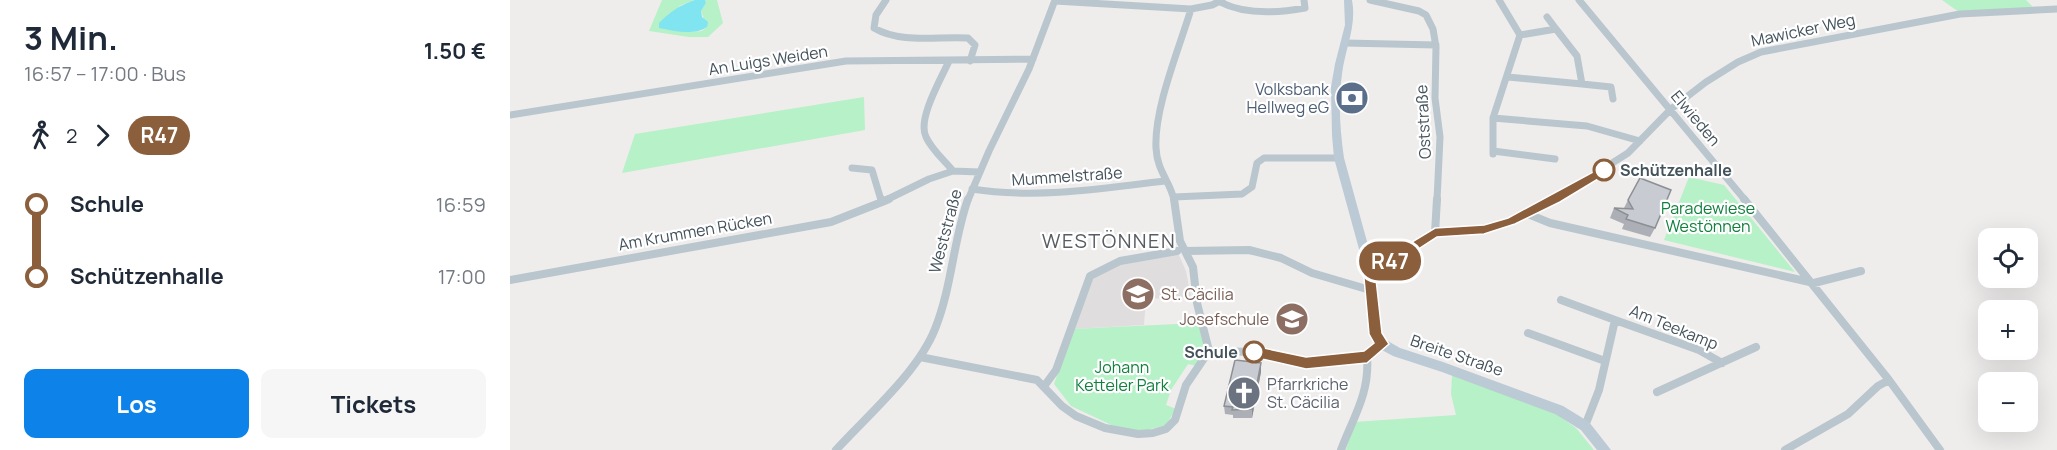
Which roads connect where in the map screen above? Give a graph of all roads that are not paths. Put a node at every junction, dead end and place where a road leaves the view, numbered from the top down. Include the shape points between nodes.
1 (886, 0) edge
2 (1055, 0) edge
3 (1304, 0) edge
4 (1348, 0) edge
5 (1370, 0) edge
6 (1499, 0) edge
7 (1580, 0) edge
8 (1221, 1) edge
9 (1191, 9) junction
10 (2057, 9) edge
11 (1547, 17) dead end
12 (1556, 29) junction
13 (1520, 34) junction
14 (1346, 43) junction
15 (1436, 45) junction
16 (1033, 59) junction
17 (949, 61) junction
18 (970, 61) junction
19 (1508, 77) junction
20 (1582, 84) junction
21 (1613, 99) dead end
22 (1671, 110) junction
23 (510, 115) edge
24 (1493, 118) junction
25 (1640, 141) junction
26 (1339, 158) junction
27 (1556, 159) dead end
28 (852, 168) dead end
29 (953, 171) junction
30 (979, 172) junction
31 (1164, 181) junction
32 (972, 189) junction
33 (1174, 196) junction
34 (882, 202) junction
35 (1528, 214) junction
36 (1435, 233) junction
37 (1181, 251) junction
38 (1369, 267) junction
39 (1861, 271) dead end
40 (510, 280) edge
41 (1814, 283) junction
42 (1370, 290) junction
43 (1561, 300) dead end
44 (1615, 320) junction
45 (1528, 333) dead end
46 (1382, 344) junction
47 (1756, 347) dead end
48 (1209, 351) junction
49 (920, 357) junction
50 (1367, 357) junction
51 (1605, 361) junction
52 (1722, 363) junction
53 (1889, 380) junction
54 (1045, 385) junction
55 (1657, 392) dead end
56 (1585, 426) junction
57 (836, 450) edge
58 (1341, 450) edge
59 (1605, 450) edge
60 (1785, 450) edge
61 (1940, 450) edge

1 - 18 street via 874,19 874,28 895,35 968,38 975,45
2 - 9 street
2 - 16 street, Weststraße
3 - 8 street via 1305,8 1245,12
4 - 14 street via 1350,25
5 - 15 street, Oststraße via 1423,13 1433,29
6 - 13 street
7 - 22 street, Elwieden
8 - 9 street
9 - 31 street via 1157,124 1157,159
10 - 22 street, Mawicker Weg via 1960,14 1767,50 1730,67
11 - 12 street
12 - 13 street
12 - 20 street via 1577,56
13 - 19 street
14 - 15 street
14 - 26 street via 1338,69 1335,109
15 - 36 street, Oststraße via 1435,99 1440,137
16 - 18 street, An Luigs Weiden
16 - 30 street, Weststraße
17 - 18 street, An Luigs Weiden
17 - 23 street, An Luigs Weiden via 846,61
17 - 29 street via 924,129
19 - 20 street
19 - 24 street
20 - 21 street via 1611,87
22 - 25 street, Mawicker Weg
22 - 41 street, Elwieden
24 - 25 street via 1617,131
24 - 27 street via 1493,153
25 - 35 street, Mawicker Weg via 1599,173
26 - 33 street via 1264,158 1257,163 1252,187 1242,194
26 - 38 street
28 - 34 street via 872,170
29 - 30 street
29 - 34 street, Am Krummen Rücken
30 - 32 street, Weststraße
31 - 32 street, Mummelstraße via 1072,191 994,194
31 - 33 street
32 - 49 street, Weststraße via 933,334
33 - 37 street
34 - 40 street, Am Krummen Rücken via 831,222
35 - 36 street, Mawicker Weg via 1484,229
35 - 41 street via 1544,221
36 - 38 street, Mawicker Weg via 1393,260
37 - 42 street via 1259,252
37 - 48 street via 1193,267
37 - 54 street via 1114,263 1090,276 1056,370
38 - 42 street
39 - 41 street
41 - 53 street, Elwieden
42 - 46 street via 1375,334
43 - 44 street, Am Teekamp
44 - 51 street, Am Teekamp
44 - 52 street, Am Teekamp via 1699,350
45 - 51 street
46 - 50 street
46 - 56 street, Breite Straße via 1558,410
47 - 52 street, Am Teekamp
48 - 50 street via 1253,352 1306,363
48 - 54 street via 1184,390 1176,420 1160,432 1148,435 1108,432 1084,422 1065,410
49 - 54 street via 1023,376
49 - 57 street, Weststraße
50 - 58 street via 1367,394
51 - 56 street, Am Teekamp
52 - 55 street, Am Teekamp
53 - 60 street via 1848,414
53 - 61 street, Elwieden
56 - 59 street, Breite Straße

